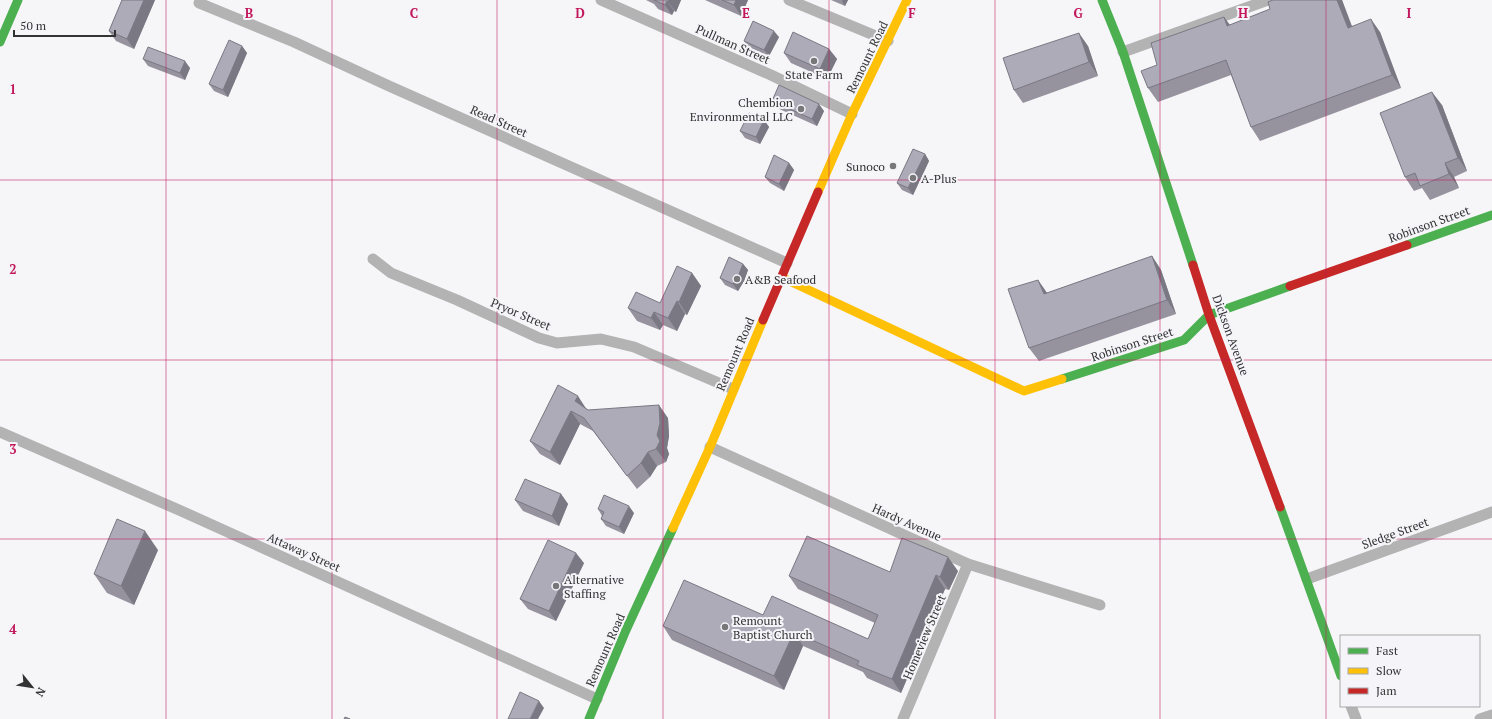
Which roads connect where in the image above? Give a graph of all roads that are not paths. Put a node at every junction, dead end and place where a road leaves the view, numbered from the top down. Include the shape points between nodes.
1 (18, 0) edge
2 (601, 0) edge
3 (789, 0) edge
4 (907, 0) edge
5 (1102, 0) edge
6 (1268, 0) edge
7 (199, 3) dead end
8 (888, 41) junction
9 (0, 42) edge
10 (1123, 52) junction
11 (852, 114) junction
12 (1492, 215) edge
13 (373, 259) dead end
14 (787, 263) junction
15 (781, 277) junction
16 (1209, 315) junction
17 (733, 389) junction
18 (0, 432) edge
19 (710, 447) junction
20 (1492, 512) edge
21 (968, 564) junction
22 (1307, 579) junction
23 (1100, 605) dead end
24 (1340, 673) edge
25 (596, 699) junction
26 (1351, 707) edge
27 (1492, 715) edge
28 (589, 719) edge
29 (903, 719) edge
30 (1356, 719) edge
31 (1480, 719) edge

1 - 9 street
2 - 11 street, Pullman Street via 771,75
3 - 8 street
4 - 8 street, Remount Road
5 - 10 street, Dickson Avenue
6 - 10 street
7 - 14 street, Read Street via 294,42
8 - 11 street, Remount Road
10 - 16 street, Dickson Avenue
11 - 14 street, Remount Road
12 - 16 street, Robinson Street
13 - 17 street, Pryor Street via 391,273 539,338 557,343 601,338 634,347
14 - 15 street, Remount Road
15 - 16 street, Robinson Street via 1024,392 1184,340
15 - 17 street, Remount Road
16 - 22 street, Dickson Avenue
17 - 19 street, Remount Road
18 - 25 street, Attaway Street
19 - 21 street, Hardy Avenue
19 - 25 street, Remount Road
20 - 22 street, Sledge Street
21 - 23 street, Hardy Avenue
21 - 29 street, Homeview Street
22 - 24 street, Dickson Avenue
25 - 28 street, Remount Road
26 - 30 street
27 - 31 street

